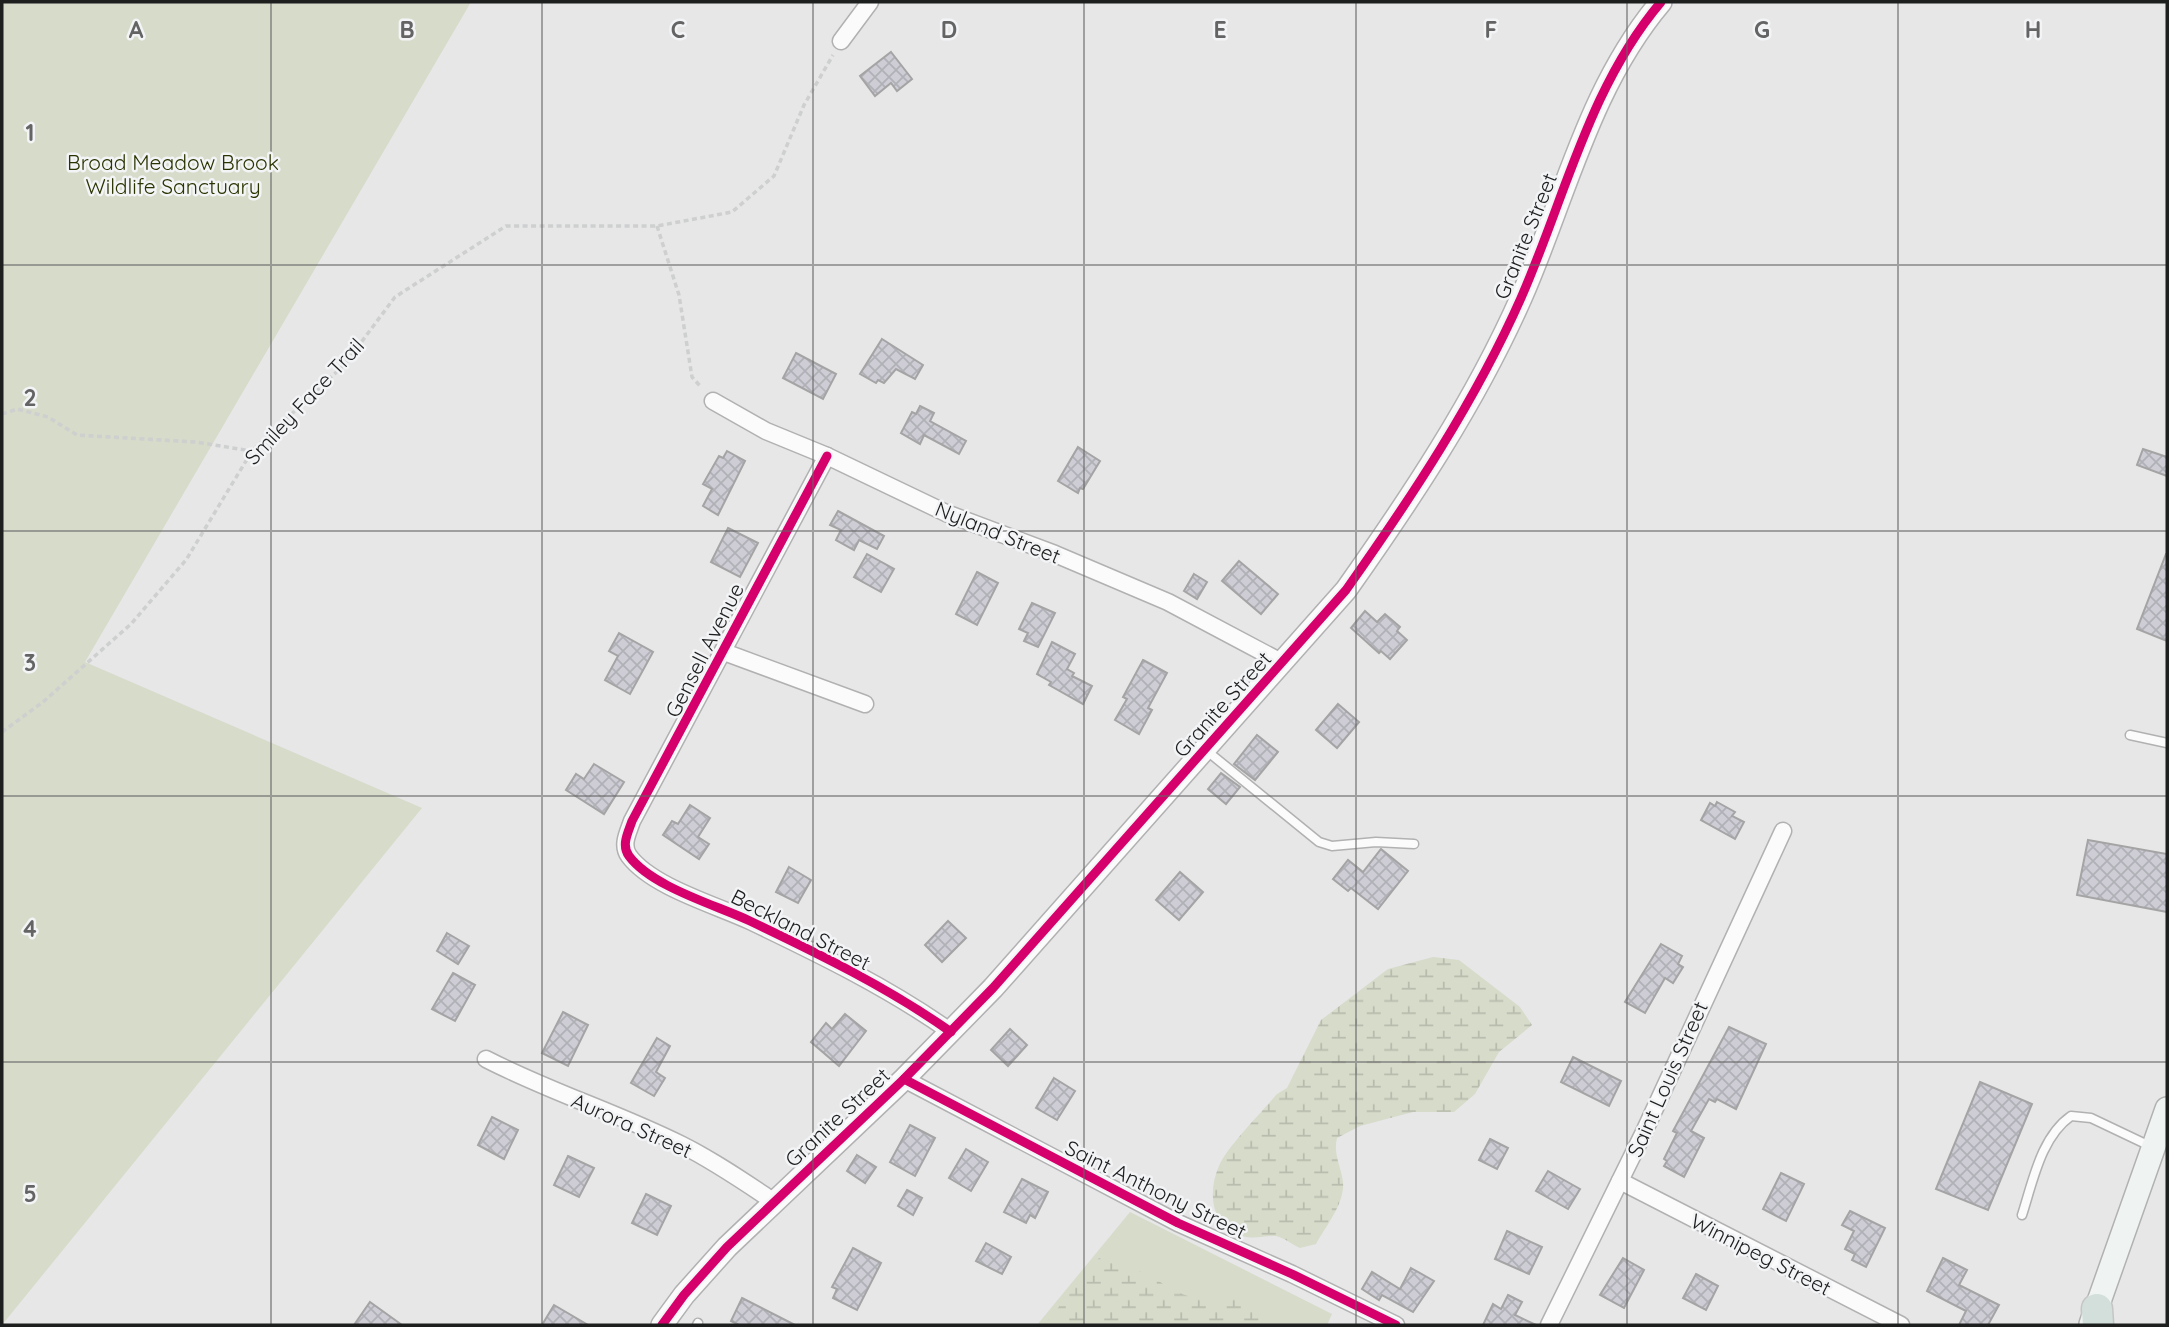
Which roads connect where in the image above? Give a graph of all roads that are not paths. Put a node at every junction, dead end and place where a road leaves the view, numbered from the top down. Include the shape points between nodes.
1 (870, 2) edge
2 (1661, 2) edge
3 (841, 41) road end
4 (713, 401) road end
5 (827, 456) junction
6 (724, 652) junction
7 (1283, 663) junction
8 (865, 704) dead end
9 (2130, 735) dead end
10 (2167, 743) edge
11 (1205, 749) junction
12 (1783, 831) dead end
13 (1414, 844) dead end
14 (634, 861) joint
15 (951, 1032) junction
16 (486, 1059) dead end
17 (904, 1079) junction
18 (2167, 1109) edge
19 (2155, 1148) junction
20 (1620, 1181) junction
21 (773, 1201) junction
22 (2022, 1215) dead end
23 (2095, 1320) edge
24 (662, 1325) edge
25 (1396, 1325) edge
26 (1549, 1325) edge
27 (1902, 1325) edge

1 - 3 street
2 - 7 street, Granite Street via 1617,62 1521,299 1462,412 1346,590
4 - 5 street, Nyland Street via 766,431
5 - 6 street, Gensell Avenue
5 - 7 street, Nyland Street via 946,513 1168,602
6 - 8 street
6 - 14 street, Gensell Avenue via 632,821 625,841 627,854
7 - 11 street, Granite Street
9 - 10 lane
11 - 13 lane via 1319,842 1332,846
11 - 15 street, Granite Street
12 - 20 street, Saint Louis Street
14 - 15 street, Beckland Street via 674,888 907,1001
15 - 17 street, Granite Street
16 - 21 street, Aurora Street via 681,1144
17 - 21 street, Granite Street
17 - 25 street, Saint Anthony Street via 1178,1223
18 - 19 main road
19 - 22 lane via 2091,1118 2071,1116 2059,1125 2045,1150
19 - 23 main road
20 - 26 street, Saint Louis Street
20 - 27 street, Winnipeg Street
21 - 24 street, Granite Street via 692,1286

